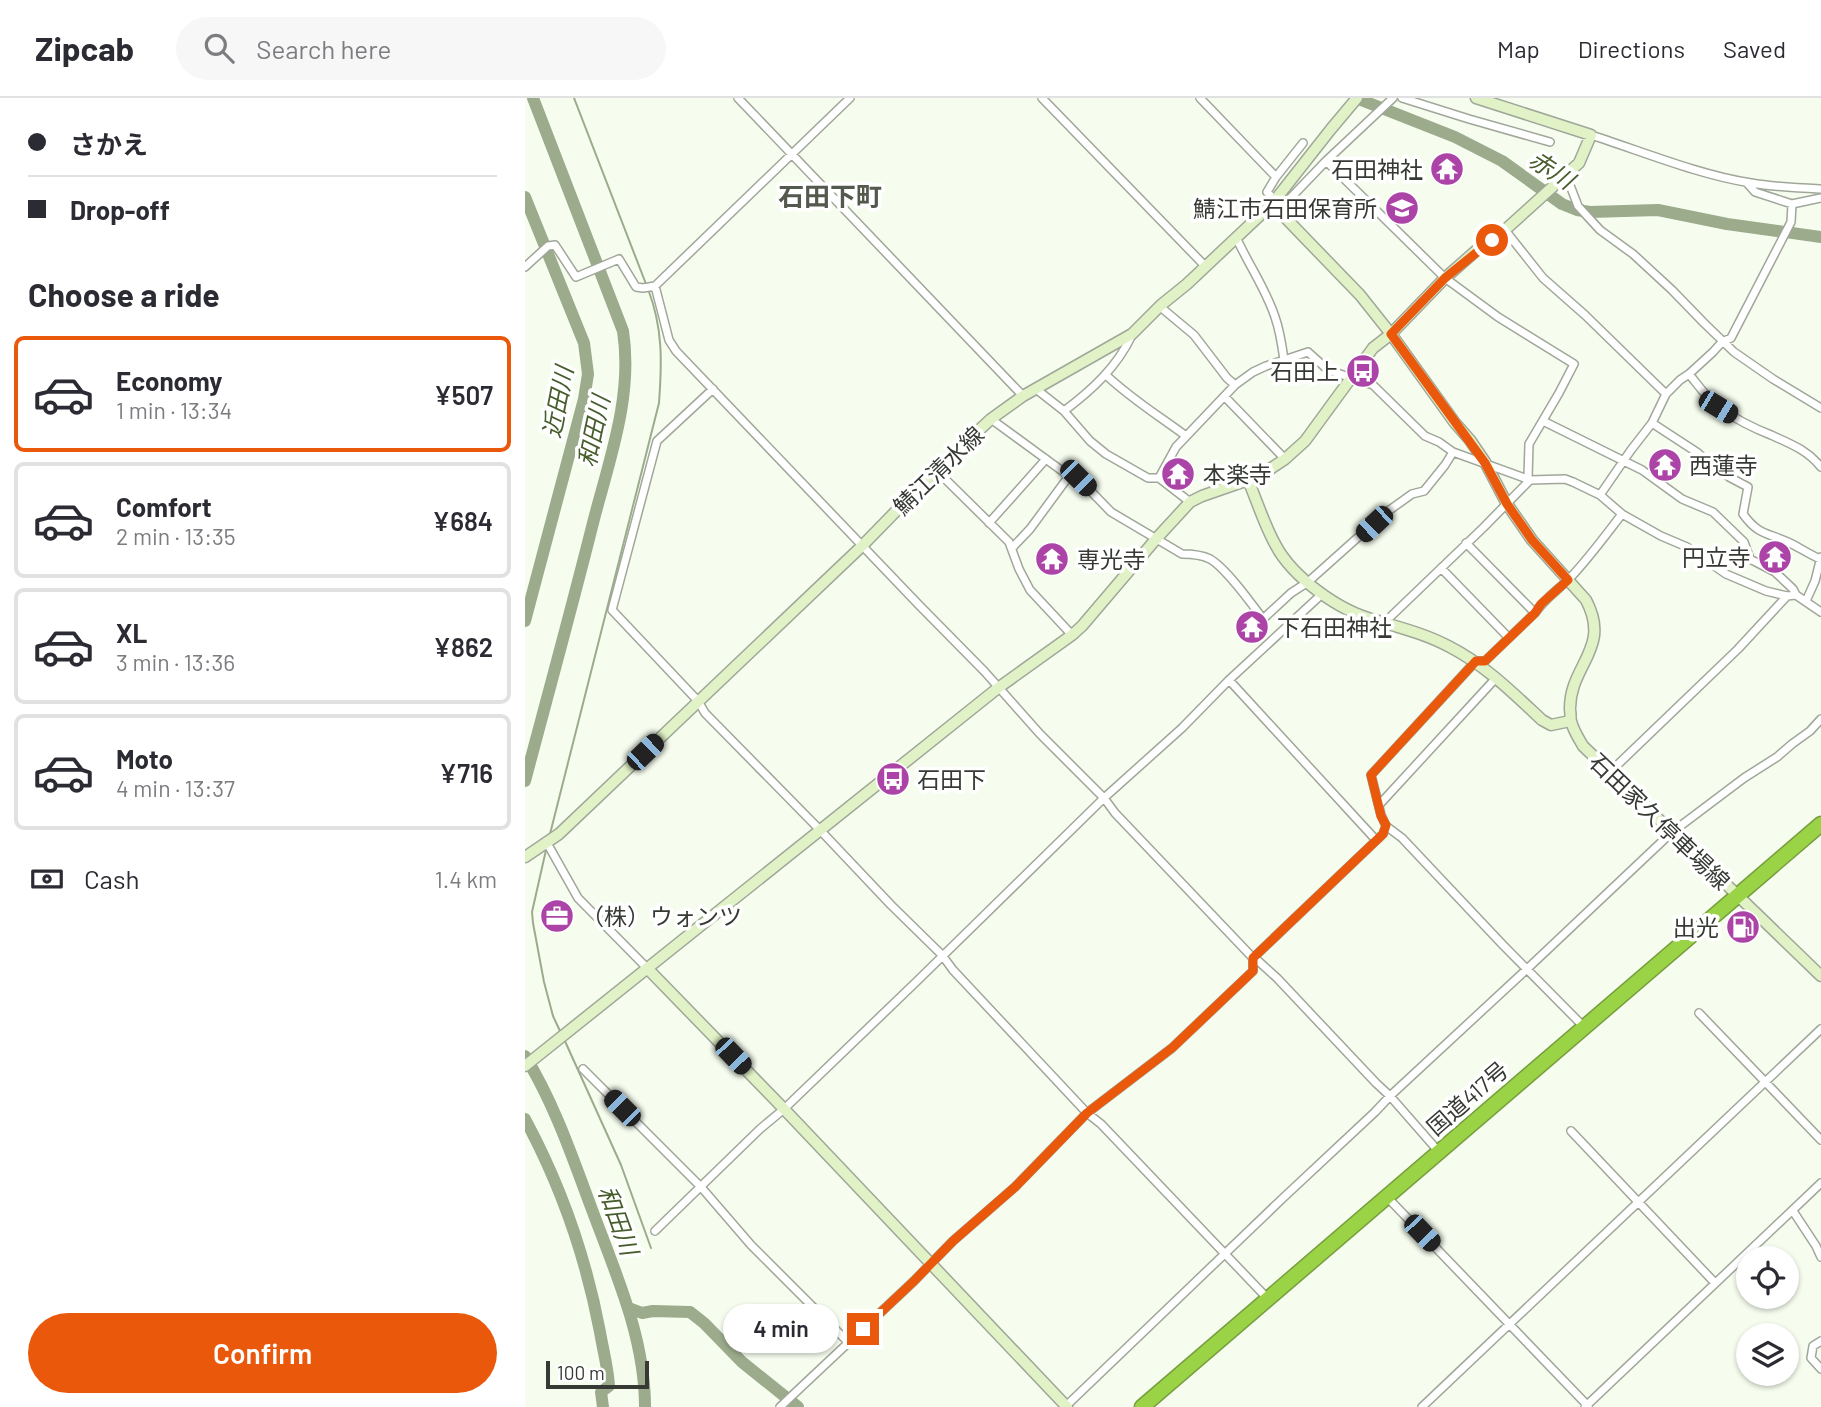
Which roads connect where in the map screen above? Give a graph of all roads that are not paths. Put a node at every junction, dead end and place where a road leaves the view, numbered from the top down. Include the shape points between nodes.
1 (738, 98) edge
2 (850, 98) edge
3 (1042, 98) edge
4 (1200, 98) edge
5 (1357, 98) edge
6 (1393, 98) edge
7 (1402, 98) edge
8 (1476, 98) edge
9 (1591, 135) junction
10 (1551, 142) dead end
11 (1303, 143) dead end
12 (792, 153) junction
13 (1325, 161) junction
14 (1566, 174) junction
15 (1276, 177) junction
16 (1747, 182) junction
17 (1821, 190) edge
18 (1821, 198) edge
19 (1791, 204) junction
20 (1275, 205) junction
21 (1505, 230) junction
22 (1236, 237) junction
23 (525, 267) edge
24 (1206, 267) junction
25 (1445, 278) junction
26 (655, 286) junction
27 (1161, 305) junction
28 (1132, 334) junction
29 (1391, 334) junction
30 (1723, 342) junction
31 (1284, 360) junction
32 (1689, 374) junction
33 (1106, 375) junction
34 (1353, 377) junction
35 (1235, 385) junction
36 (712, 389) junction
37 (1035, 389) junction
38 (1666, 394) junction
39 (1023, 396) junction
40 (1225, 397) junction
41 (1821, 408) edge
42 (1064, 411) junction
43 (991, 419) junction
44 (1543, 421) junction
45 (1652, 423) junction
46 (1186, 436) junction
47 (1453, 452) junction
48 (1046, 459) junction
49 (1285, 459) junction
50 (1623, 461) junction
51 (1485, 463) junction
52 (1821, 467) edge
53 (936, 470) junction
54 (1069, 477) junction
55 (1159, 478) junction
56 (1529, 479) junction
57 (1248, 480) junction
58 (1600, 495) junction
59 (1191, 502) junction
60 (1507, 504) junction
61 (1622, 513) junction
62 (989, 523) junction
63 (1156, 539) junction
64 (1466, 543) junction
65 (862, 546) junction
66 (1012, 548) junction
67 (1821, 558) edge
68 (1441, 568) junction
69 (1568, 580) junction
70 (1308, 582) junction
71 (1322, 594) junction
72 (1791, 595) junction
73 (1806, 601) junction
74 (1821, 612) edge
75 (1535, 613) junction
76 (1385, 622) junction
77 (1072, 635) junction
78 (1509, 638) junction
79 (1476, 661) junction
80 (1496, 678) junction
81 (1229, 680) junction
82 (998, 688) junction
83 (698, 701) junction
84 (1821, 719) edge
85 (1570, 721) junction
86 (1610, 772) junction
87 (1104, 798) junction
88 (1379, 805) junction
89 (1821, 824) edge
90 (1386, 825) junction
91 (820, 830) junction
92 (1671, 832) junction
93 (1376, 840) junction
94 (547, 843) junction
95 (529, 855) edge
96 (1737, 896) junction
97 (942, 955) junction
98 (1254, 958) junction
99 (647, 968) junction
100 (1527, 969) junction
101 (1821, 976) edge
102 (1699, 1013) dead end
103 (1585, 1027) junction
104 (1821, 1029) edge
105 (525, 1066) edge
106 (583, 1069) dead end
107 (1765, 1082) junction
108 (1390, 1096) junction
109 (784, 1109) junction
110 (1087, 1113) junction
111 (1571, 1131) dead end
112 (1821, 1140) edge
113 (1439, 1152) junction
114 (1821, 1183) edge
115 (701, 1187) junction
116 (1387, 1196) junction
117 (1638, 1202) junction
118 (1793, 1211) junction
119 (655, 1231) dead end
120 (1225, 1255) junction
121 (1821, 1257) edge
122 (930, 1264) junction
123 (1715, 1283) junction
124 (1268, 1299) junction
125 (1509, 1324) junction
126 (1821, 1341) edge
127 (848, 1342) junction
128 (1821, 1369) edge
129 (1066, 1406) edge
130 (1587, 1406) edge
131 (780, 1407) edge
132 (1142, 1407) edge
133 (1422, 1407) edge

1 - 12 street
2 - 12 street
3 - 24 street
4 - 15 street
5 - 20 street, 鯖江清水線
6 - 13 street
7 - 10 street
8 - 9 street
9 - 14 street via 1579,163
9 - 16 street
11 - 15 street
12 - 26 street
12 - 39 street
13 - 20 street
13 - 25 street
14 - 21 street
14 - 30 street via 1578,206 1600,230 1633,254
15 - 20 street via 1267,192
16 - 17 street
16 - 19 street via 1755,192
18 - 19 street
19 - 30 street via 1791,222 1731,338
20 - 22 street, 鯖江清水線
20 - 29 street
21 - 25 street
21 - 38 street via 1543,278
22 - 24 street, 鯖江清水線
22 - 31 street via 1275,315
23 - 26 street via 555,245 576,277 619,259 636,287
24 - 27 street, 鯖江清水線
25 - 29 street
25 - 44 street via 1574,364
26 - 36 street via 669,340
27 - 28 street, 鯖江清水線
27 - 35 street via 1195,335
28 - 33 street
28 - 37 street, 鯖江清水線
29 - 34 street via 1373,348
29 - 51 street
30 - 32 street
30 - 41 street
31 - 34 street via 1308,352 1328,370
31 - 35 street
32 - 38 street
32 - 52 street via 1718,407 1810,454
33 - 42 street
33 - 46 street
34 - 47 street via 1373,385 1425,436
34 - 49 street via 1305,441
35 - 40 street
36 - 65 street
36 - 83 street via 657,441 612,610
37 - 39 street, 鯖江清水線
37 - 42 street
38 - 45 street
39 - 43 street, 鯖江清水線
40 - 46 street
40 - 49 street
42 - 55 street via 1105,454 1148,478
43 - 48 street
43 - 53 street, 鯖江清水線
44 - 50 street
44 - 56 street via 1529,444
45 - 50 street
45 - 67 street via 1748,487 1742,514 1757,530
46 - 55 street
47 - 51 street
47 - 70 street via 1425,491 1412,494 1384,514
48 - 54 street
48 - 62 street
49 - 57 street
50 - 58 street
50 - 72 street via 1721,518 1744,542 1750,559 1775,572 1793,589
51 - 56 street
51 - 60 street
53 - 62 street
53 - 65 street, 鯖江清水線
54 - 63 street via 1078,478 1111,512
54 - 66 street
55 - 59 street
56 - 58 street via 1565,479
56 - 60 street
57 - 59 street
57 - 70 street via 1274,543
58 - 61 street
59 - 63 street
60 - 64 street
60 - 69 street
61 - 69 street
61 - 72 street via 1687,547 1726,574 1766,591
62 - 66 street
63 - 70 street via 1182,554 1210,559 1263,619
63 - 77 street
64 - 68 street
64 - 75 street
65 - 82 street
65 - 83 street, 鯖江清水線
66 - 77 street via 1030,590
67 - 73 street
68 - 76 street
68 - 78 street
69 - 75 street
69 - 85 street via 1588,605 1594,634 1570,698
70 - 71 street
71 - 76 street via 1353,612
71 - 81 street
72 - 73 street
72 - 86 street
73 - 74 street
75 - 78 street
76 - 79 street via 1413,630
77 - 82 street
78 - 79 street via 1485,661
79 - 80 street
79 - 88 street via 1371,775
80 - 85 street via 1542,720 1551,724
80 - 88 street
81 - 87 street
81 - 93 street
82 - 87 street
82 - 91 street
83 - 91 street
83 - 94 street, 鯖江清水線
84 - 92 street via 1777,757
85 - 86 street, 石田家久停車場線 via 1583,746
86 - 92 street, 石田家久停車場線
87 - 97 street
87 - 98 street
88 - 90 street
89 - 96 highway, 国道417号
90 - 93 street
90 - 100 street
91 - 97 street
91 - 99 street
92 - 96 street, 石田家久停車場線
92 - 100 street
93 - 98 street
94 - 95 street, 鯖江清水線
94 - 99 street via 578,898
96 - 101 street, 石田家久停車場線
96 - 103 highway, 国道417号
97 - 109 street
97 - 110 street
98 - 108 street
98 - 110 street via 1253,971 1172,1048
99 - 105 street
99 - 109 street
100 - 103 street
100 - 108 street
102 - 107 street
103 - 113 highway, 国道417号
104 - 107 street
106 - 115 street
107 - 112 street
107 - 117 street
108 - 113 street
108 - 120 street
109 - 115 street
109 - 122 street
110 - 120 street
110 - 122 street
111 - 117 street
113 - 116 highway, 国道417号
114 - 118 street
115 - 119 street
115 - 127 street via 751,1245
116 - 124 highway, 国道417号
116 - 125 street
117 - 123 street
117 - 125 street
118 - 121 street
118 - 123 street
120 - 124 street
120 - 129 street
122 - 127 street
122 - 129 street
123 - 130 street
124 - 132 highway, 国道417号
125 - 130 street
125 - 133 street
126 - 128 street via 1813,1346 1811,1358
127 - 131 street

